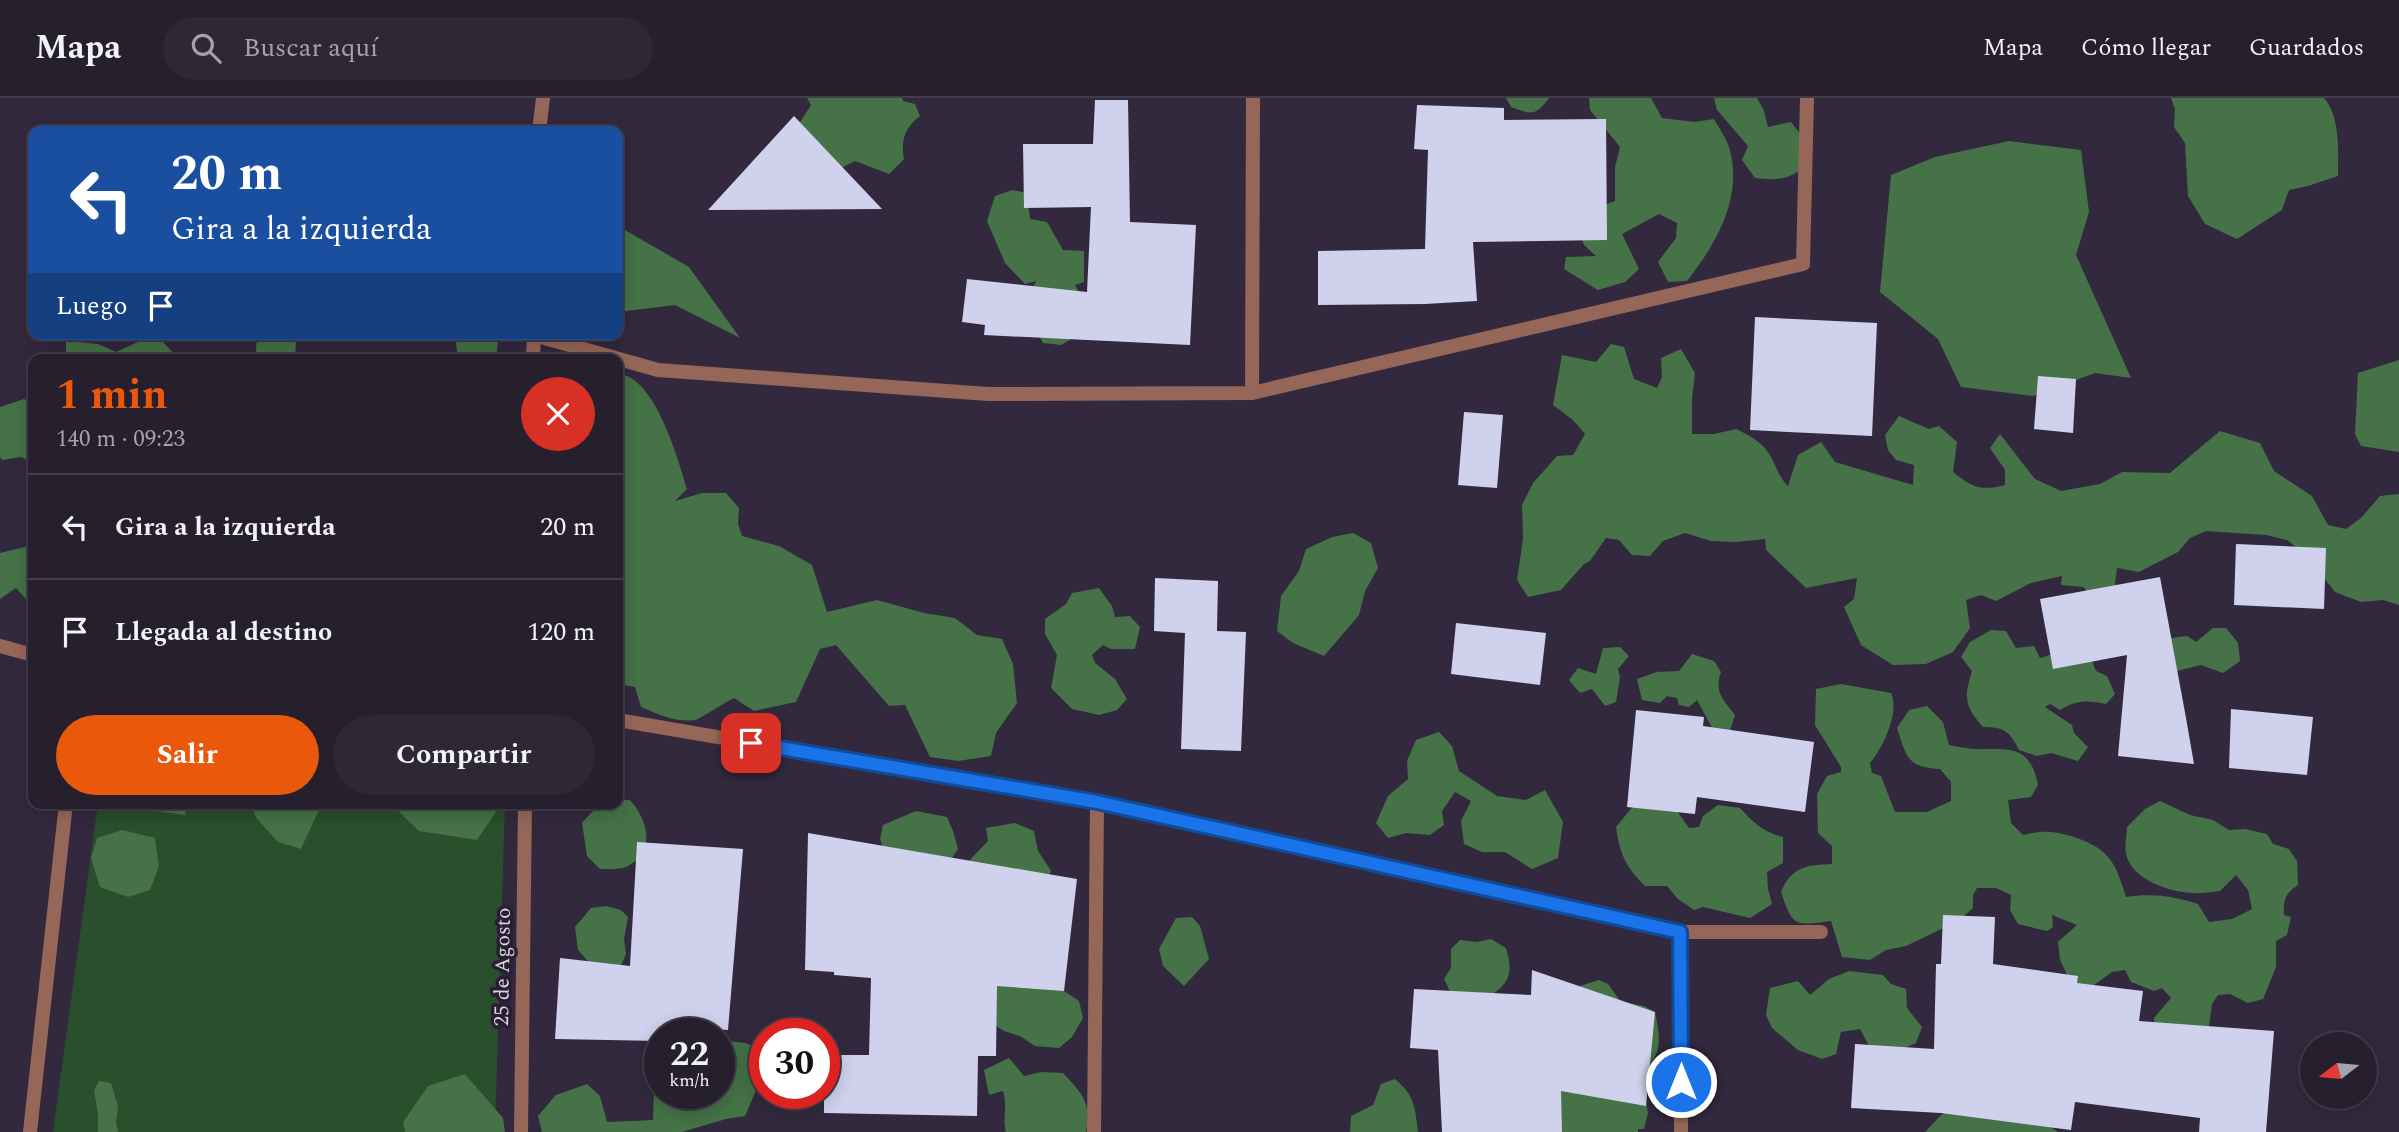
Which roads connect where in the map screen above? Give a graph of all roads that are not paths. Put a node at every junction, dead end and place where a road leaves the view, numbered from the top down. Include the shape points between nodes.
1 (543, 98) edge
2 (1253, 98) edge
3 (1807, 98) edge
4 (540, 126) edge
5 (552, 340) edge
6 (601, 354) edge
7 (623, 360) edge
8 (1252, 393) junction
9 (0, 646) edge
10 (28, 654) edge
11 (623, 721) edge
12 (1097, 802) junction
13 (65, 809) edge
14 (525, 809) edge
15 (1680, 932) junction
16 (1821, 932) dead end
17 (30, 1132) edge
18 (520, 1132) edge
19 (1094, 1132) edge
20 (1681, 1132) edge

1 - 4 street
2 - 8 street
3 - 8 street via 1803,264
5 - 6 street
7 - 8 street via 658,370 988,394
9 - 10 street
11 - 12 street
12 - 15 street
12 - 19 street
13 - 17 street
14 - 18 street, 25 de Agosto
15 - 16 street
15 - 20 street

